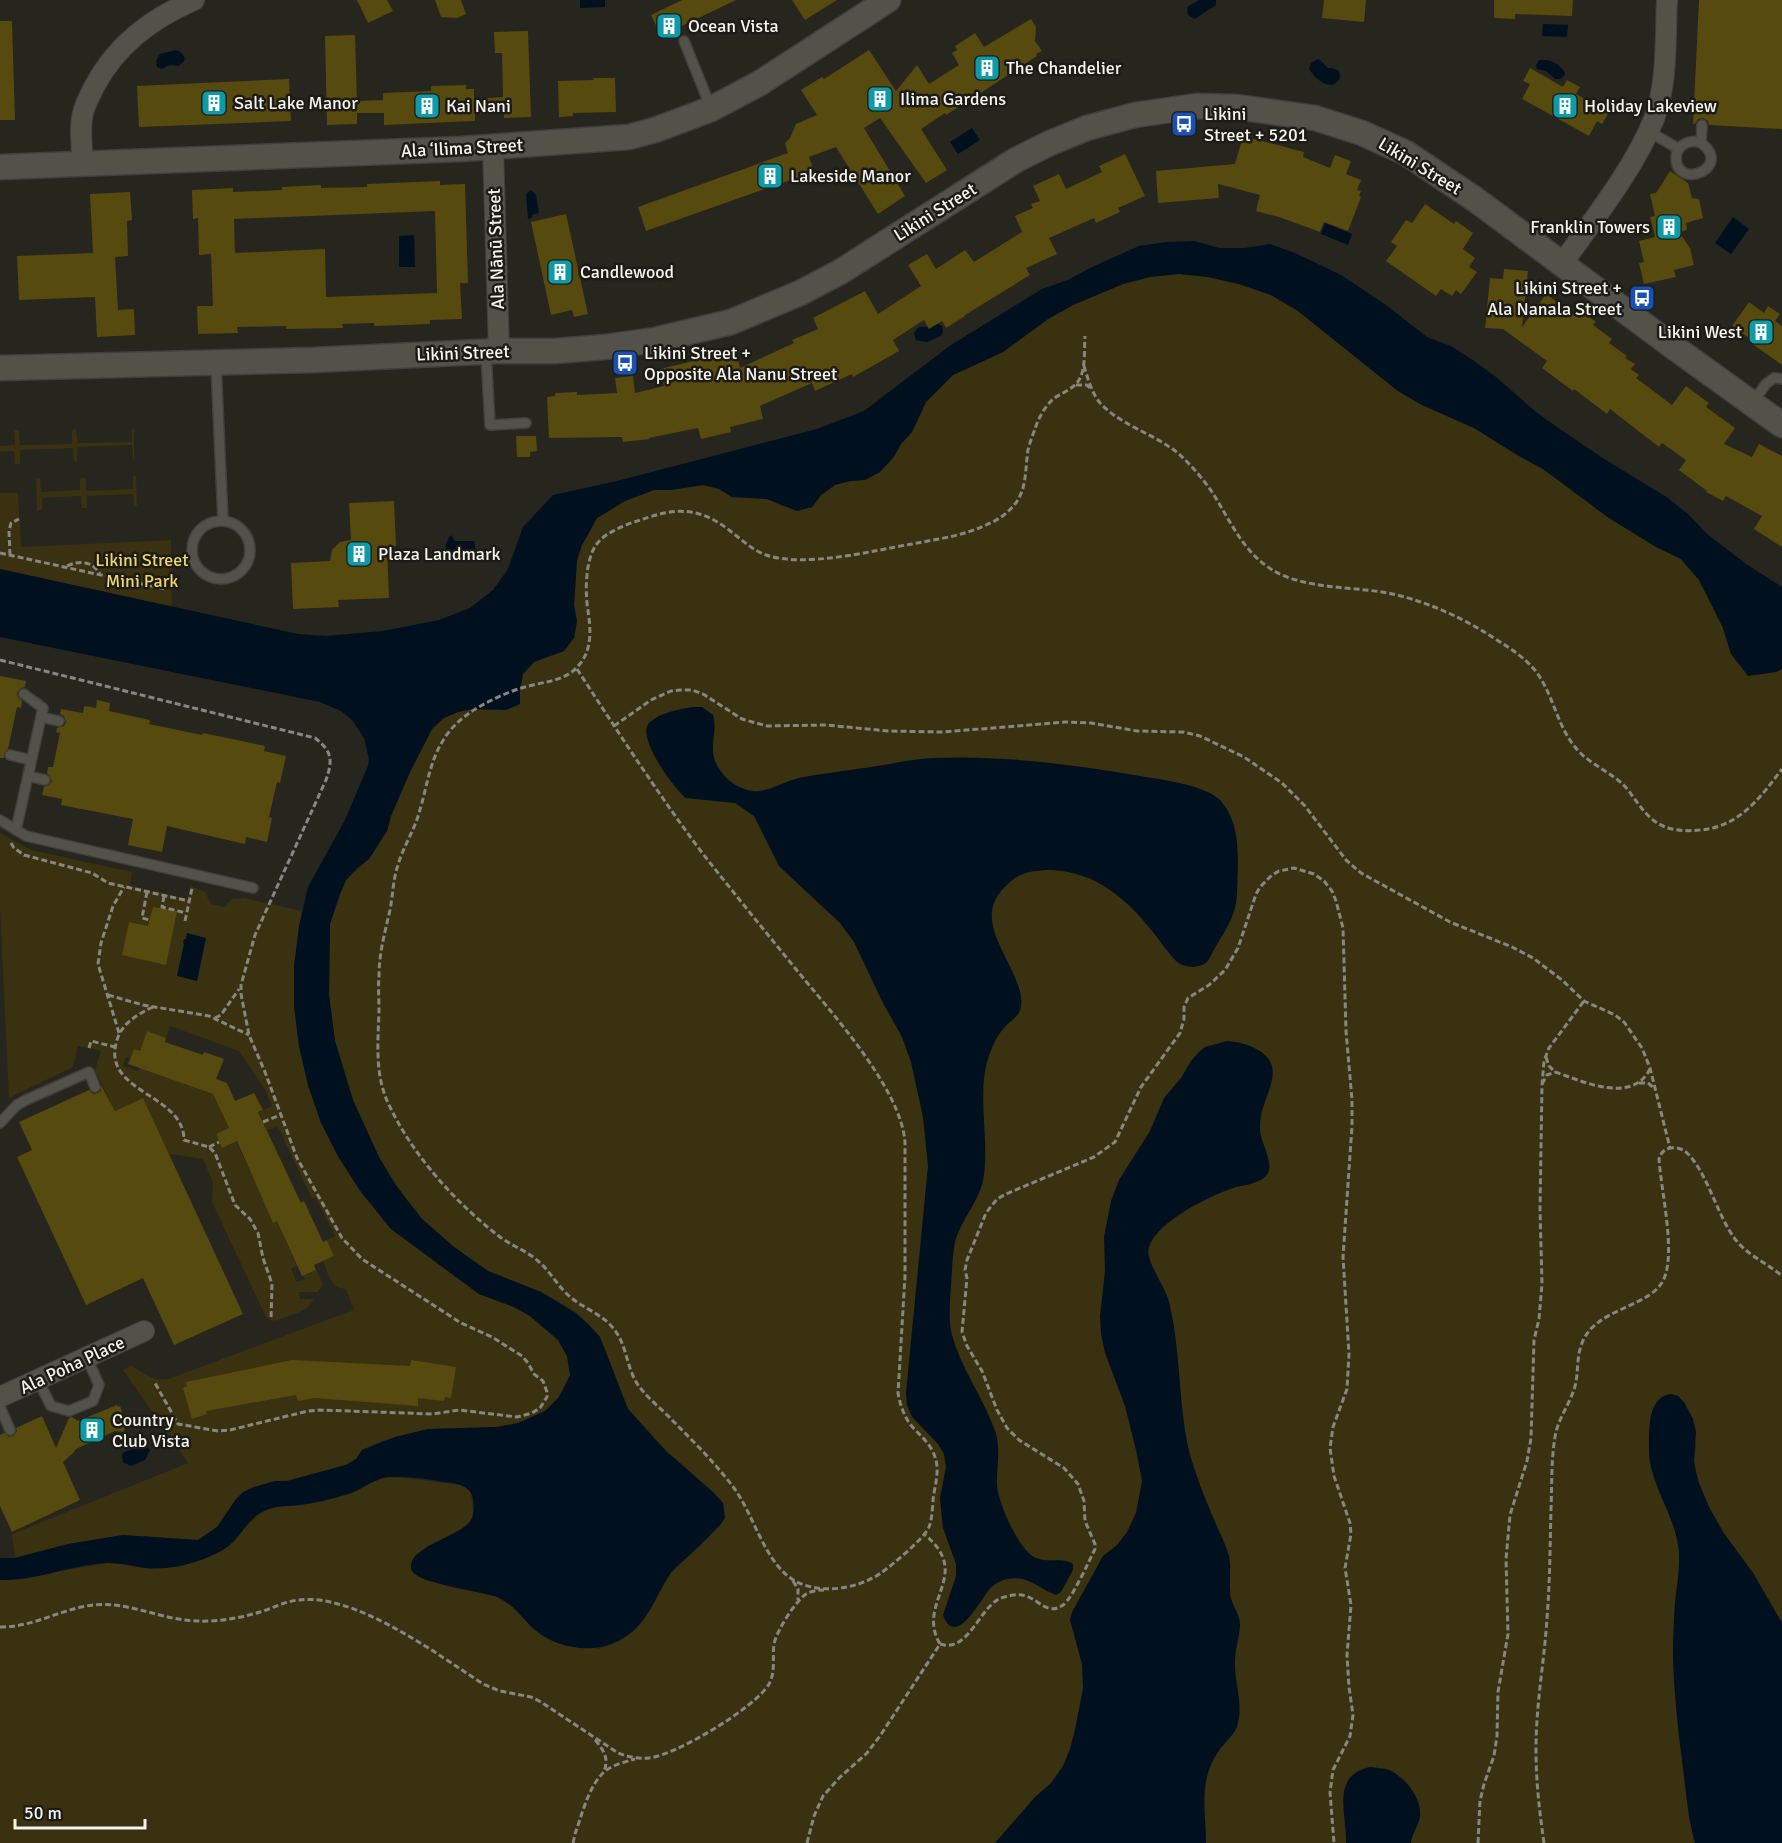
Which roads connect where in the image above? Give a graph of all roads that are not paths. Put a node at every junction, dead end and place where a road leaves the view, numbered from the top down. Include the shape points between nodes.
1 (194, 0) edge
2 (888, 0) edge
3 (1667, 0) edge
4 (684, 40) dead end
5 (711, 109) junction
6 (1702, 124) dead end
7 (1648, 131) junction
8 (1701, 142) junction
9 (493, 147) junction
10 (1679, 149) junction
11 (83, 164) junction
12 (0, 167) edge
13 (1562, 264) junction
14 (493, 351) junction
15 (216, 361) junction
16 (0, 368) edge
17 (1782, 379) edge
18 (1752, 403) junction
19 (526, 423) dead end
20 (1782, 425) edge
21 (223, 520) junction
22 (24, 694) dead end
23 (41, 717) junction
24 (59, 722) dead end
25 (10, 755) dead end
26 (32, 760) junction
27 (28, 776) junction
28 (45, 780) dead end
29 (0, 820) edge
30 (16, 830) junction
31 (253, 888) dead end
32 (95, 1087) dead end
33 (0, 1123) edge
34 (144, 1331) dead end
35 (87, 1358) junction
36 (38, 1380) junction
37 (0, 1397) edge
38 (0, 1407) edge
39 (10, 1431) dead end

1 - 11 street via 142,29 102,72 83,114
2 - 5 street, Ala ʻIlima Street via 760,83
3 - 7 street via 1664,72
4 - 5 lane
5 - 9 street, Ala ʻIlima Street via 628,137
6 - 8 lane
7 - 10 lane
7 - 13 street via 1627,172
8 - 10 lane via 1690,141
8 - 10 lane via 1709,150 1710,161 1700,174 1688,174 1679,167
9 - 11 street, Ala ʻIlima Street
9 - 14 street, Ala Nānū Street
11 - 12 street, Ala ʻIlima Street
13 - 14 street, Likini Street via 1425,165 1362,133 1282,112 1197,106 1114,119 1050,143 1016,160 840,272 731,322 632,344 555,351
13 - 18 street, Likini Street
14 - 15 street, Likini Street
14 - 19 lane via 490,425
15 - 16 street, Likini Street
15 - 21 lane
17 - 18 lane via 1774,378 1766,384
18 - 20 street, Likini Street
21 - 21 lane via 241,528 250,545 247,564 223,580 204,575 192,559 191,549 197,531
22 - 23 lane via 43,708
23 - 24 lane
23 - 26 lane
25 - 26 lane
26 - 27 lane
27 - 28 lane
27 - 30 lane
29 - 30 lane
30 - 31 lane via 26,836
32 - 33 lane via 89,1072 17,1105
34 - 35 street, Ala Poha Place
35 - 36 street, Ala Poha Place
35 - 36 lane via 99,1385 93,1401 69,1412 51,1406
36 - 37 street, Ala Poha Place
38 - 39 lane

